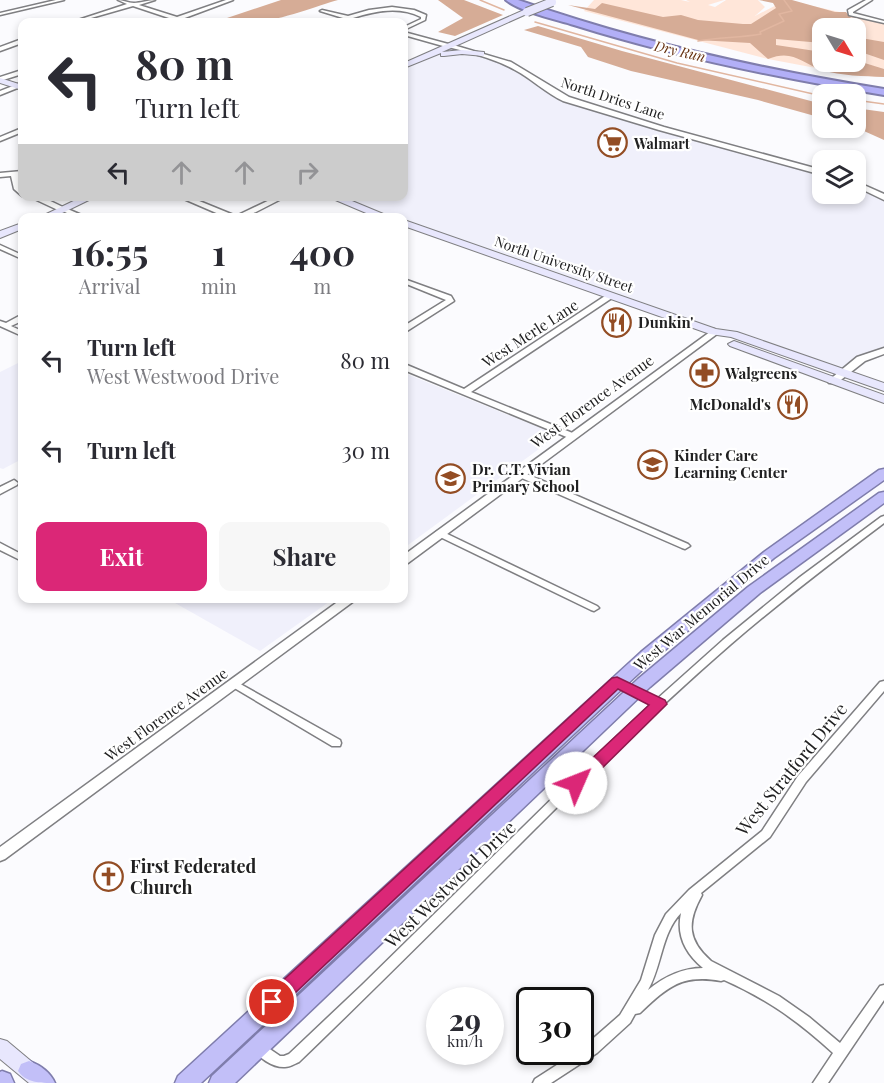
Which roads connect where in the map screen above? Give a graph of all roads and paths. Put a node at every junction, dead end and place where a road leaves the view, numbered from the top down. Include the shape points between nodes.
1 (62, 0) edge
2 (120, 0) edge
3 (153, 0) edge
4 (231, 0) edge
5 (510, 0) edge
6 (530, 0) edge
7 (870, 0) edge
8 (554, 4) edge
9 (133, 5) junction
10 (322, 11) dead end
11 (0, 14) edge
12 (88, 18) edge
13 (173, 18) edge
14 (179, 18) edge
15 (348, 18) joint
16 (884, 22) edge
17 (408, 27) edge
18 (484, 31) junction
19 (408, 35) edge
20 (18, 43) edge
21 (450, 46) junction
22 (0, 49) edge
23 (484, 55) junction
24 (408, 65) edge
25 (408, 65) edge
26 (18, 73) edge
27 (0, 80) edge
28 (18, 86) edge
29 (18, 88) edge
30 (884, 88) edge
31 (0, 93) edge
32 (18, 132) edge
33 (0, 139) edge
34 (812, 170) edge
35 (18, 173) edge
36 (0, 175) edge
37 (866, 188) edge
38 (884, 197) edge
39 (44, 201) edge
40 (81, 201) edge
41 (193, 201) edge
42 (273, 201) edge
43 (343, 201) edge
44 (63, 209) junction
45 (54, 213) edge
46 (72, 213) edge
47 (223, 213) edge
48 (247, 213) edge
49 (375, 213) edge
50 (408, 224) edge
51 (18, 228) edge
52 (0, 235) edge
53 (0, 248) edge
54 (18, 255) edge
55 (408, 283) edge
56 (610, 296) junction
57 (18, 320) edge
58 (2, 326) edge
59 (408, 328) edge
60 (18, 332) edge
61 (714, 332) junction
62 (884, 351) edge
63 (408, 369) edge
64 (838, 377) junction
65 (884, 387) edge
66 (465, 392) junction
67 (884, 399) edge
68 (572, 436) junction
69 (884, 473) edge
70 (520, 474) junction
71 (14, 483) dead end
72 (0, 491) edge
73 (884, 497) edge
74 (884, 519) edge
75 (439, 533) junction
76 (0, 546) edge
77 (685, 546) dead end
78 (18, 556) dead end
79 (408, 557) edge
80 (345, 603) edge
81 (594, 608) dead end
82 (617, 682) junction
83 (236, 684) junction
84 (884, 684) edge
85 (635, 691) junction
86 (659, 704) junction
87 (336, 743) dead end
88 (0, 855) edge
89 (710, 879) junction
90 (735, 980) junction
91 (884, 990) edge
92 (272, 1002) junction
93 (620, 1024) junction
94 (0, 1047) edge
95 (258, 1047) junction
96 (841, 1052) junction
97 (39, 1079) edge
98 (177, 1083) edge
99 (186, 1083) edge
100 (220, 1083) edge
101 (225, 1083) edge
102 (540, 1083) edge
103 (820, 1083) edge

1 - 11 street
2 - 9 street
3 - 9 street
4 - 14 street
5 - 30 highway via 691,54 764,71
6 - 8 highway
7 - 16 street via 850,11 851,14
8 - 18 main road, bridge
8 - 30 highway via 647,37 758,64
9 - 12 street
9 - 13 street
10 - 15 street
15 - 17 street via 378,8 406,8 424,16
18 - 21 main road
18 - 23 main road via 468,44
19 - 21 street, North Dries Lane
20 - 22 street
21 - 23 street, North Dries Lane
21 - 24 main road
23 - 25 main road via 451,52
23 - 34 street, North Dries Lane via 516,67 563,98
26 - 27 street
27 - 28 main road
29 - 31 street
32 - 33 street
35 - 36 street
37 - 38 street
39 - 44 street
40 - 44 main road
41 - 47 street
42 - 48 street
43 - 49 main road
44 - 45 main road
44 - 46 street
50 - 56 main road, North University Street
51 - 52 main road
53 - 54 street
55 - 59 street via 450,300
56 - 61 main road, North University Street
56 - 66 street, West Merle Lane
57 - 58 street
58 - 60 street
61 - 64 main road, North University Street via 733,334
61 - 64 main road, North University Street via 762,355 794,361
61 - 68 street, West Florence Avenue
62 - 64 street via 861,359
63 - 66 street
64 - 65 main road, North University Street
64 - 67 main road, North University Street
66 - 68 street
68 - 70 street, West Florence Avenue
69 - 82 highway, West War Memorial Drive via 769,555
70 - 75 street, West Florence Avenue
70 - 77 street
71 - 72 street
73 - 85 highway, West War Memorial Drive via 738,603
74 - 86 street, West Westwood Drive via 752,621
75 - 79 street, West Florence Avenue
75 - 81 street
76 - 78 street
80 - 83 street, West Florence Avenue
82 - 85 street
82 - 92 highway, West War Memorial Drive
83 - 87 street
83 - 88 street, West Florence Avenue
84 - 89 street, West Stratford Drive via 802,779 766,834
85 - 86 street
85 - 95 highway, West War Memorial Drive
86 - 95 street, West Westwood Drive via 294,1058 279,1062
89 - 90 street via 690,903 685,931 701,961
89 - 93 street, West Stratford Drive via 670,917 642,992
90 - 93 street via 698,973 675,978 657,988
90 - 96 street via 791,1010
91 - 96 street
92 - 98 highway
92 - 99 highway, West War Memorial Drive
93 - 102 street, West Stratford Drive via 592,1049
94 - 97 main road
95 - 100 highway, West War Memorial Drive
95 - 101 highway
96 - 103 street

